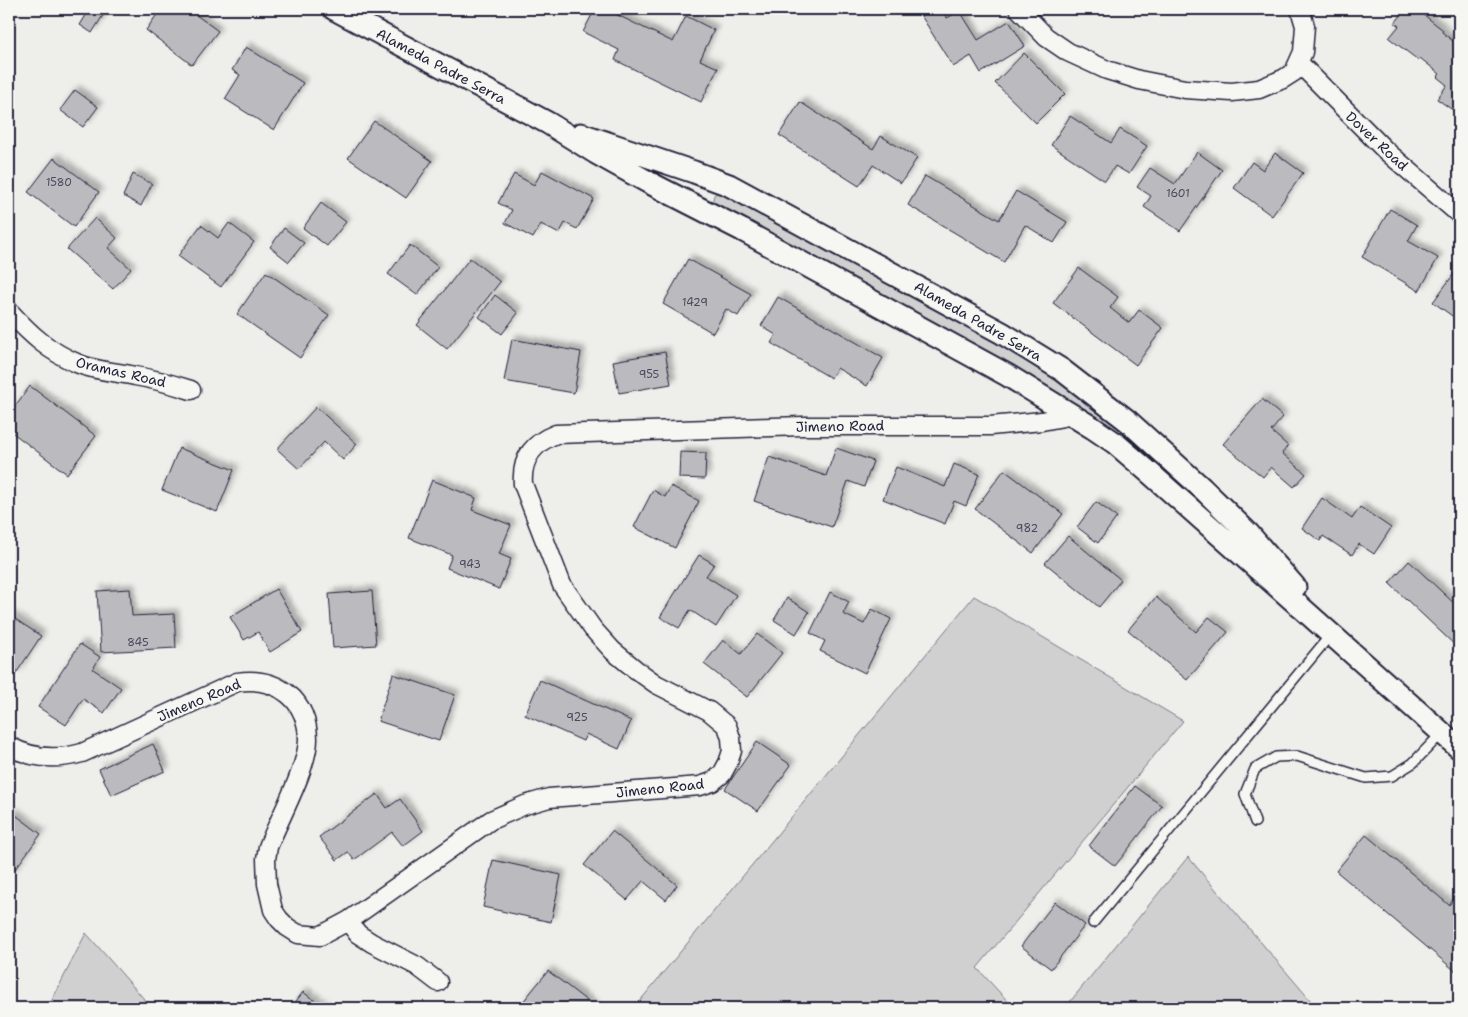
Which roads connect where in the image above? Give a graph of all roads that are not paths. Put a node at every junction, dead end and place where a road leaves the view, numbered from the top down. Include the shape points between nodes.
1 (334, 9) edge
2 (1018, 9) edge
3 (1300, 9) edge
4 (1298, 63) junction
5 (548, 123) junction
6 (1459, 214) edge
7 (9, 311) edge
8 (191, 390) dead end
9 (1074, 415) junction
10 (1332, 633) junction
11 (1442, 733) junction
12 (9, 746) edge
13 (1459, 748) edge
14 (1255, 822) dead end
15 (348, 921) junction
16 (1093, 923) dead end
17 (438, 982) dead end

1 - 5 street, Alameda Padre Serra
2 - 4 street via 1046,37 1068,52 1115,73 1185,89 1232,92 1259,89 1294,72
3 - 4 street via 1305,26 1303,52
4 - 6 street, Dover Road via 1385,150
5 - 9 street, Alameda Padre Serra via 648,182 946,340
5 - 10 street, Alameda Padre Serra via 728,185 1043,358 1087,388 1203,489 1287,577
7 - 8 street, Oramas Road via 35,338 79,364
9 - 10 street, Alameda Padre Serra via 1130,455
9 - 15 street, Jimeno Road via 990,426 803,426 556,434 536,444 524,462 523,484 562,585 593,629 614,651 656,684 708,711 727,726 732,751 728,763 722,774 700,786 548,798 525,805 491,820
10 - 11 street, Alameda Padre Serra
10 - 16 lane
11 - 13 street, Alameda Padre Serra
11 - 14 lane via 1412,763 1392,776 1366,778 1297,756 1276,757 1255,769 1245,794
12 - 15 street, Jimeno Road via 41,757 69,757 224,687 248,680 272,684 298,706 308,738 305,758 268,847 267,884 273,910 287,928 308,936 320,936
15 - 17 street via 358,934 417,966

